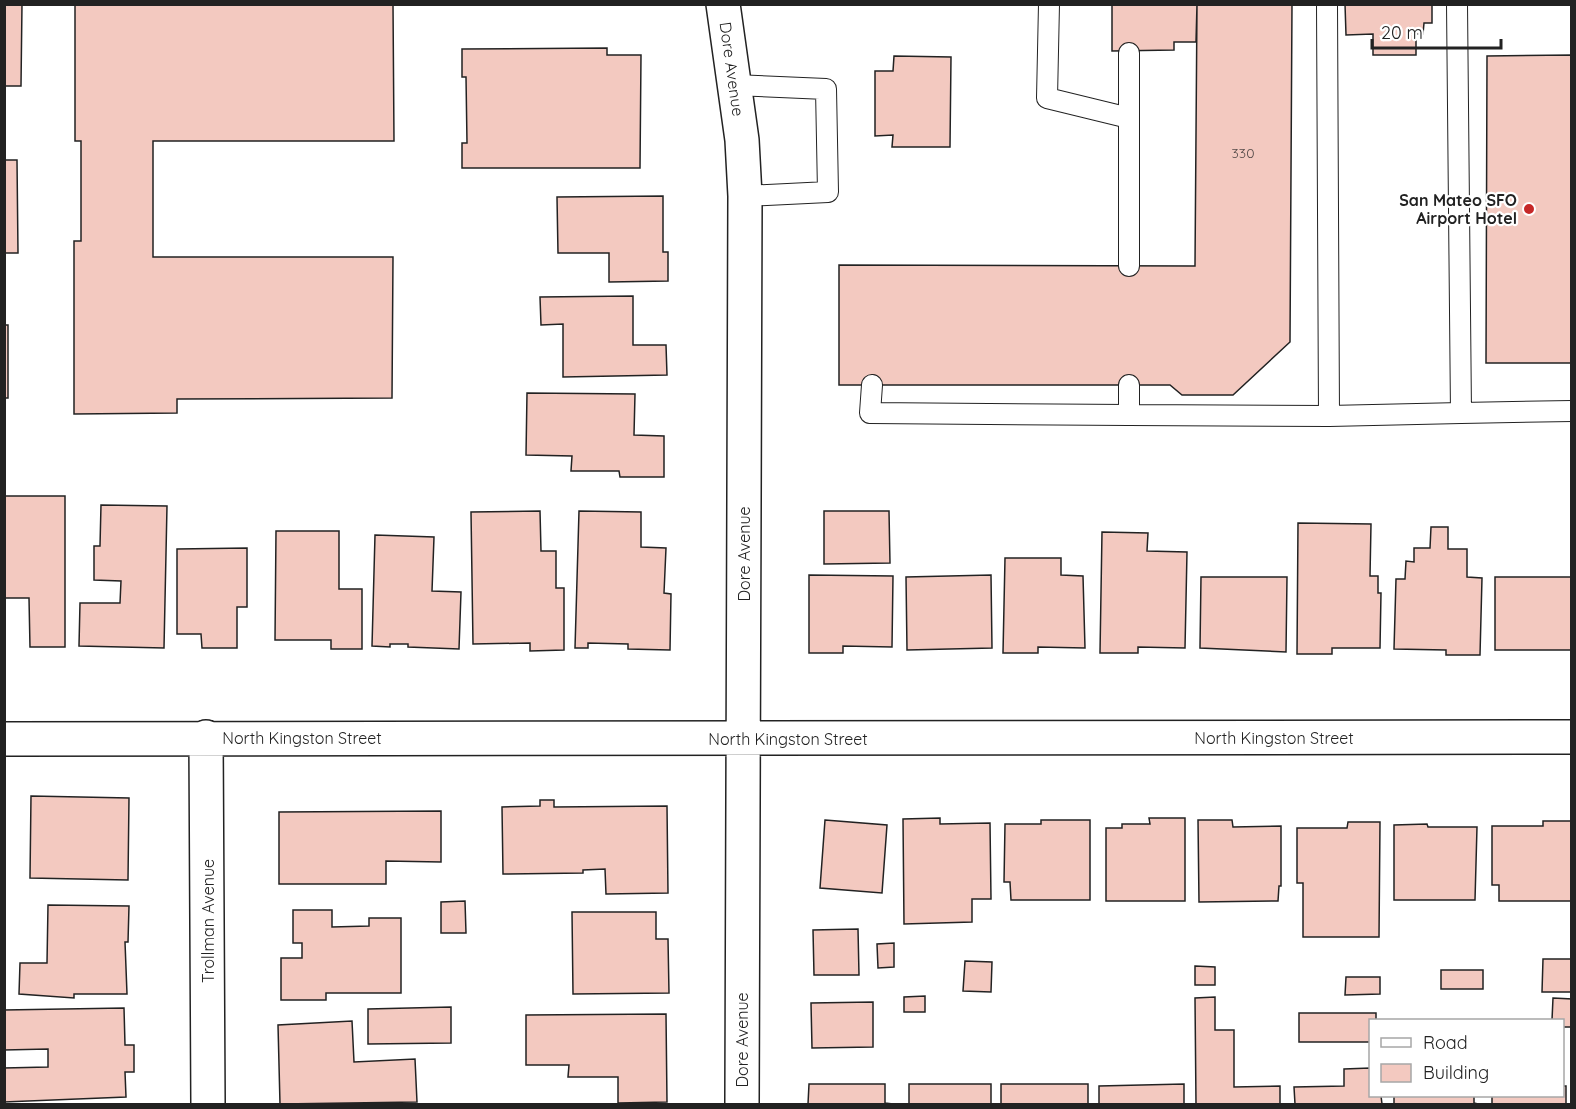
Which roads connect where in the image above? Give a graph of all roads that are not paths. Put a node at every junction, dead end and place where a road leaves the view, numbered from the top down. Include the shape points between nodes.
1 (723, 4) edge
2 (1049, 4) edge
3 (1327, 4) edge
4 (1457, 4) edge
5 (1129, 53) dead end
6 (734, 85) junction
7 (1129, 118) junction
8 (745, 196) junction
9 (1129, 266) dead end
10 (872, 385) dead end
11 (1129, 385) dead end
12 (1572, 411) edge
13 (1461, 413) junction
14 (1129, 415) junction
15 (1329, 417) junction
16 (206, 737) junction
17 (1572, 737) edge
18 (4, 739) edge
19 (743, 739) junction
20 (208, 1104) edge
21 (742, 1104) edge

1 - 6 street, Dore Avenue
2 - 7 lane via 1047,98
3 - 15 lane
4 - 13 lane
5 - 7 lane
6 - 8 street, Dore Avenue
6 - 8 lane via 826,89 828,192
7 - 9 lane
8 - 19 street, Dore Avenue
10 - 14 lane via 870,413
11 - 14 lane
12 - 13 lane
13 - 15 lane
14 - 15 lane
16 - 18 street, North Kingston Street
16 - 19 street, North Kingston Street
16 - 20 street, Trollman Avenue
17 - 19 street, North Kingston Street
19 - 21 street, Dore Avenue

